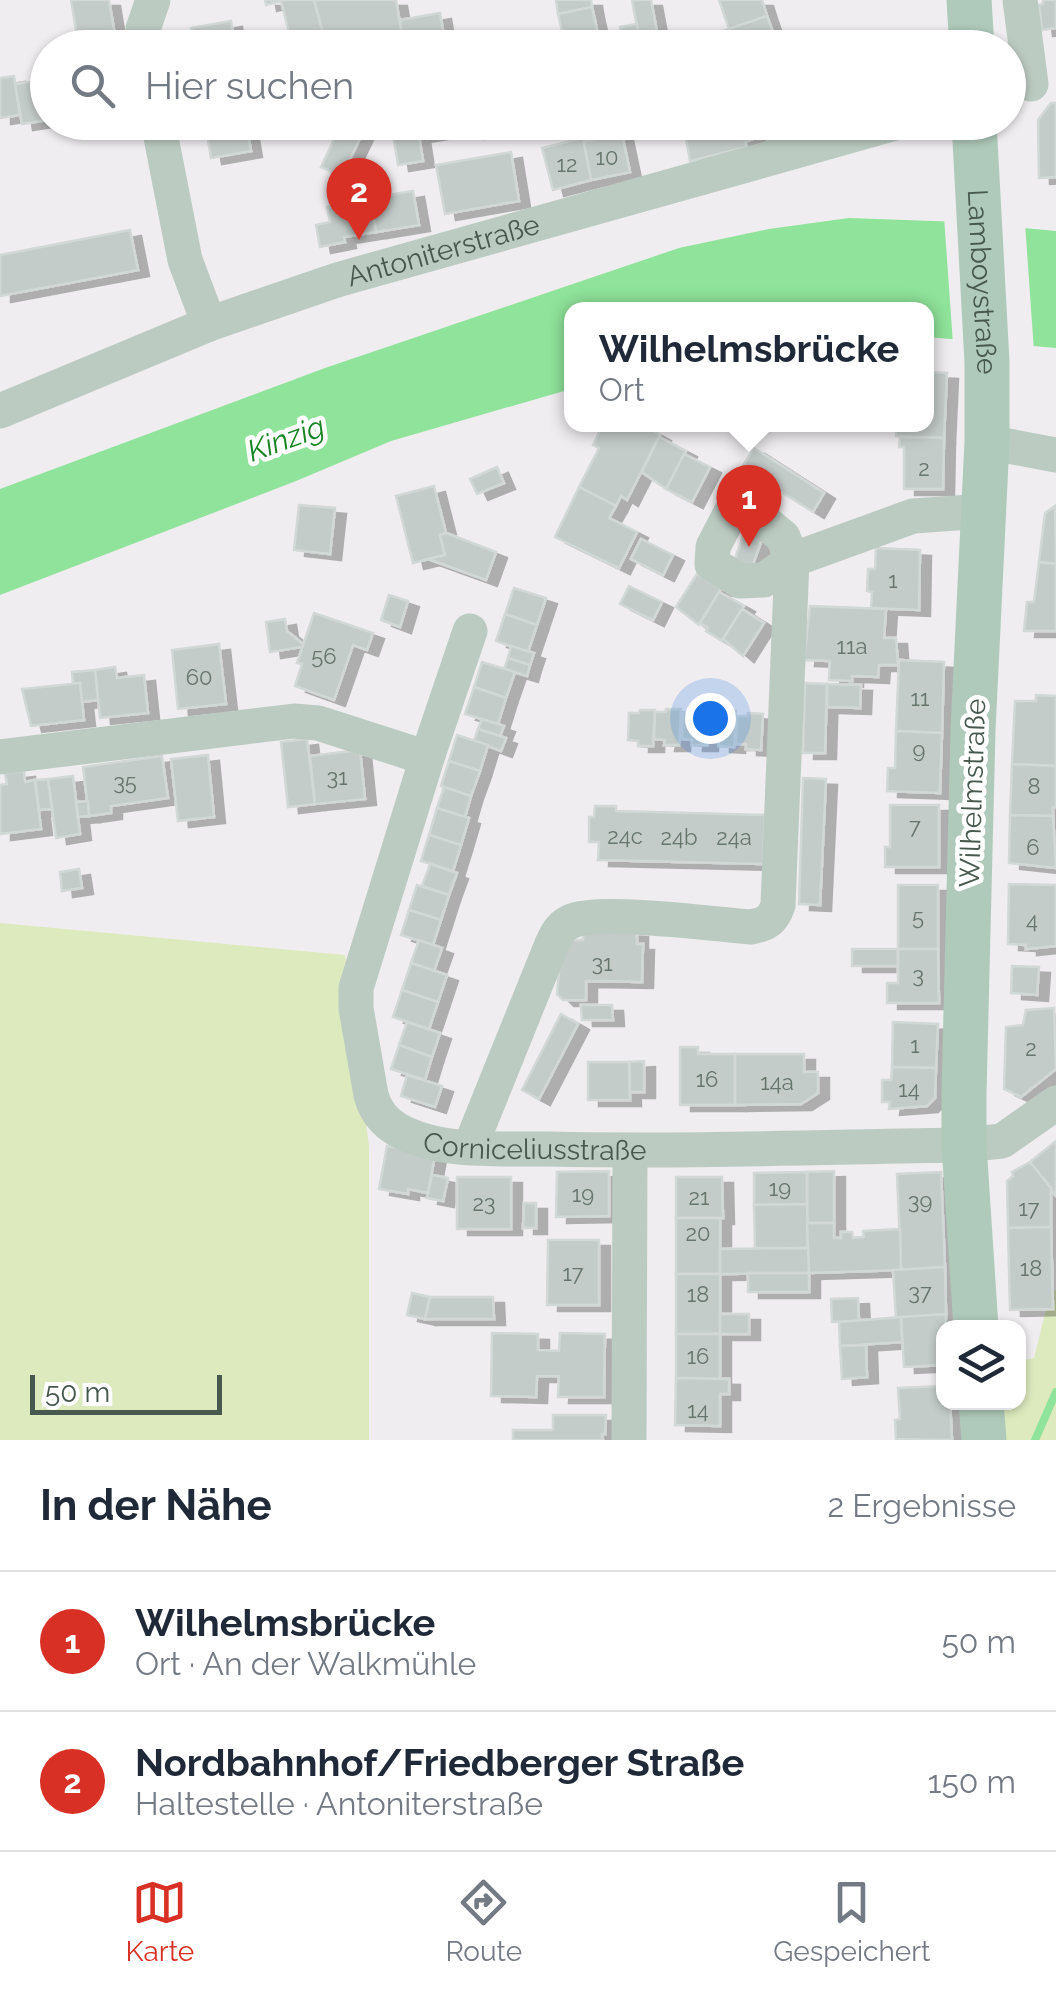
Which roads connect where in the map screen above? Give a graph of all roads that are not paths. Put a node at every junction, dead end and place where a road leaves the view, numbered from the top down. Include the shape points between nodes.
1 (152, 0) edge
2 (970, 0) edge
3 (1020, 0) edge
4 (143, 30) edge
5 (971, 30) edge
6 (1024, 30) edge
7 (1026, 42) edge
8 (1032, 85) edge
9 (162, 140) edge
10 (835, 140) edge
11 (975, 140) edge
12 (210, 324) junction
13 (0, 412) edge
14 (987, 442) junction
15 (1056, 455) edge
16 (985, 511) junction
17 (470, 631) dead end
18 (0, 757) edge
19 (426, 758) junction
20 (1056, 1103) edge
21 (964, 1145) junction
22 (470, 1147) junction
23 (630, 1150) junction
24 (975, 1320) edge
25 (982, 1410) edge
26 (629, 1440) edge
27 (984, 1440) edge

1 - 4 street
2 - 5 main road
3 - 6 street
7 - 8 street
9 - 12 street via 185,260
10 - 12 street, Antoniterstraße via 337,280
11 - 14 main road, Lamboystraße
12 - 13 street, Antoniterstraße
14 - 15 street
14 - 16 main road, Wilhelmstraße
16 - 21 main road, Wilhelmstraße
16 - 22 street via 913,516 792,560 774,917 751,927 601,917 568,922 552,944
17 - 19 street, Corniceliusstraße
18 - 19 street via 294,721
19 - 22 street, Corniceliusstraße via 362,966 356,1008 374,1108 400,1131
20 - 21 street, Corniceliusstraße via 1002,1141
21 - 23 street, Corniceliusstraße
21 - 24 main road, Wilhelmstraße
22 - 23 street, Corniceliusstraße
23 - 26 street
25 - 27 main road

